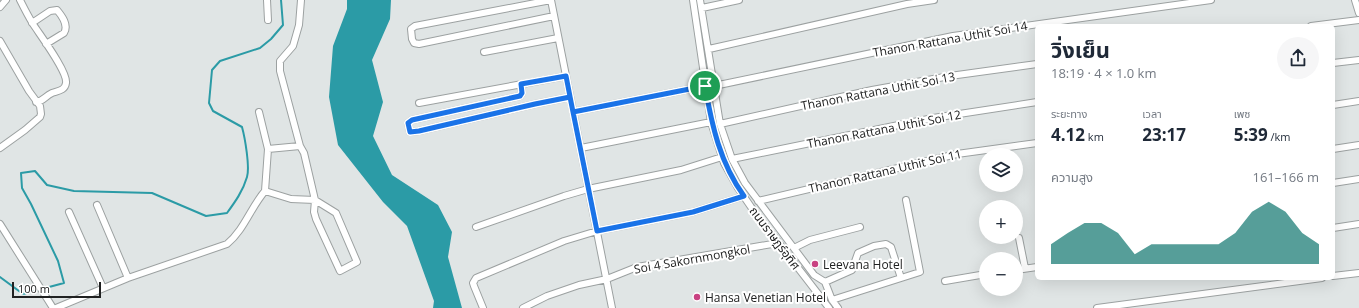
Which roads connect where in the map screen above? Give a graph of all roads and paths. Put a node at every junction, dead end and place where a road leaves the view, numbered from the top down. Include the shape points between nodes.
1 (6, 0) edge
2 (20, 0) edge
3 (267, 0) edge
4 (301, 0) edge
5 (551, 0) edge
6 (693, 0) edge
7 (700, 0) edge
8 (739, 0) edge
9 (934, 0) edge
10 (1211, 0) edge
11 (1355, 0) edge
12 (0, 7) edge
13 (702, 8) junction
14 (1359, 13) edge
15 (554, 16) junction
16 (268, 20) dead end
17 (1359, 20) edge
18 (32, 23) junction
19 (1039, 24) edge
20 (1327, 24) edge
21 (1035, 25) edge
22 (558, 38) junction
23 (0, 40) edge
24 (46, 44) junction
25 (709, 49) junction
26 (484, 52) dead end
27 (1359, 60) edge
28 (1335, 63) edge
29 (1035, 64) edge
30 (566, 76) junction
31 (521, 84) junction
32 (705, 86) junction
33 (714, 86) junction
34 (570, 97) junction
35 (1359, 101) edge
36 (36, 102) junction
37 (1035, 102) edge
38 (419, 103) dead end
39 (1335, 105) edge
40 (259, 112) dead end
41 (573, 112) junction
42 (711, 122) junction
43 (720, 124) junction
44 (1035, 143) edge
45 (1359, 145) edge
46 (300, 146) junction
47 (0, 148) edge
48 (581, 148) junction
49 (268, 149) junction
50 (1335, 149) edge
51 (722, 157) junction
52 (732, 159) junction
53 (1359, 179) edge
54 (1335, 183) edge
55 (588, 189) junction
56 (265, 191) junction
57 (744, 196) junction
58 (315, 200) junction
59 (906, 200) dead end
60 (758, 201) junction
61 (97, 205) dead end
62 (69, 212) dead end
63 (0, 224) edge
64 (1359, 224) edge
65 (476, 226) dead end
66 (860, 227) dead end
67 (1335, 228) edge
68 (597, 231) junction
69 (778, 243) junction
70 (1020, 244) edge
71 (794, 248) junction
72 (1035, 267) edge
73 (1025, 268) joint
74 (1359, 273) edge
75 (814, 275) junction
76 (979, 275) edge
77 (1335, 276) edge
78 (128, 278) junction
79 (901, 278) junction
80 (607, 279) junction
81 (807, 280) junction
82 (945, 280) dead end
83 (1307, 280) edge
84 (825, 282) junction
85 (103, 288) junction
86 (832, 300) junction
87 (54, 308) edge
88 (483, 308) edge
89 (523, 308) edge
90 (612, 308) edge
91 (829, 308) edge
92 (838, 308) edge
93 (1097, 308) edge

1 - 12 street
2 - 18 street
3 - 16 street
4 - 46 street via 299,25 293,46 280,61 280,71
5 - 15 street
5 - 15 street via 415,26 411,29 412,39 414,43 419,44
6 - 32 street, ถนนราษฏร์อุทิศ
7 - 13 street, ถนนราษฏร์อุทิศ
8 - 13 street
9 - 25 street
10 - 19 street, Thanon Rattana Uthit Soi 14
11 - 14 street
13 - 25 street, ถนนราษฏร์อุทิศ
15 - 22 street
17 - 20 street
18 - 24 street
18 - 24 street via 50,11 57,10 59,13 67,26 66,30
21 - 33 street, Thanon Rattana Uthit Soi 14 via 953,36
22 - 26 street
22 - 30 street
23 - 36 street
24 - 36 street via 65,76 66,84 58,92
25 - 33 street, ถนนราษฏร์อุทิศ
27 - 28 street
29 - 43 street, Thanon Rattana Uthit Soi 13 via 872,90
30 - 31 street
30 - 34 street
31 - 34 street via 520,96 412,120 408,123 408,129 410,132 419,131
31 - 38 street
32 - 41 street
32 - 42 street, ถนนราษฏร์อุทิศ
33 - 43 street, ถนนราษฏร์อุทิศ
34 - 41 street
35 - 39 street
36 - 47 street via 41,111 40,117
37 - 52 street, Thanon Rattana Uthit Soi 12 via 933,118
40 - 49 street
41 - 48 street
42 - 48 street
42 - 51 street, ถนนราษฏร์อุทิศ
43 - 52 street, ถนนราษฏร์อุทิศ
44 - 60 street, Thanon Rattana Uthit Soi 11 via 957,154
45 - 50 street
46 - 49 street
46 - 58 street
48 - 55 street
49 - 56 street
51 - 55 street via 680,170
51 - 57 street, ถนนราษฏร์อุทิศ
52 - 60 street, ถนนราษฏร์อุทิศ
53 - 54 street
55 - 65 street
55 - 68 street
56 - 58 street via 291,198
56 - 78 street via 228,244
57 - 68 street via 693,212
57 - 69 street, ถนนราษฏร์อุทิศ
58 - 58 street via 336,213 357,262 340,271 316,219
59 - 79 street via 920,272
60 - 71 street, ถนนราษฏร์อุทิศ
61 - 78 street
62 - 85 street
63 - 87 street
64 - 67 street
66 - 71 street via 810,240
68 - 80 street
68 - 88 street via 564,241 479,276 474,280 474,286
69 - 80 street, Soi 4 Sakornmongkol via 637,267
69 - 81 street, ถนนราษฏร์อุทิศ
70 - 73 street
71 - 75 street, ถนนราษฏร์อุทิศ
72 - 73 street
74 - 77 street
75 - 81 street
75 - 84 street, ถนนราษฏร์อุทิศ
76 - 82 street
78 - 85 street
79 - 84 street via 891,247 886,244 858,253 852,270
79 - 86 street
80 - 89 street, Soi 4 Sakornmongkol via 578,285
80 - 90 street
81 - 91 street, ถนนราษฏร์อุทิศ
83 - 93 street
84 - 86 street
85 - 87 street
86 - 92 street

